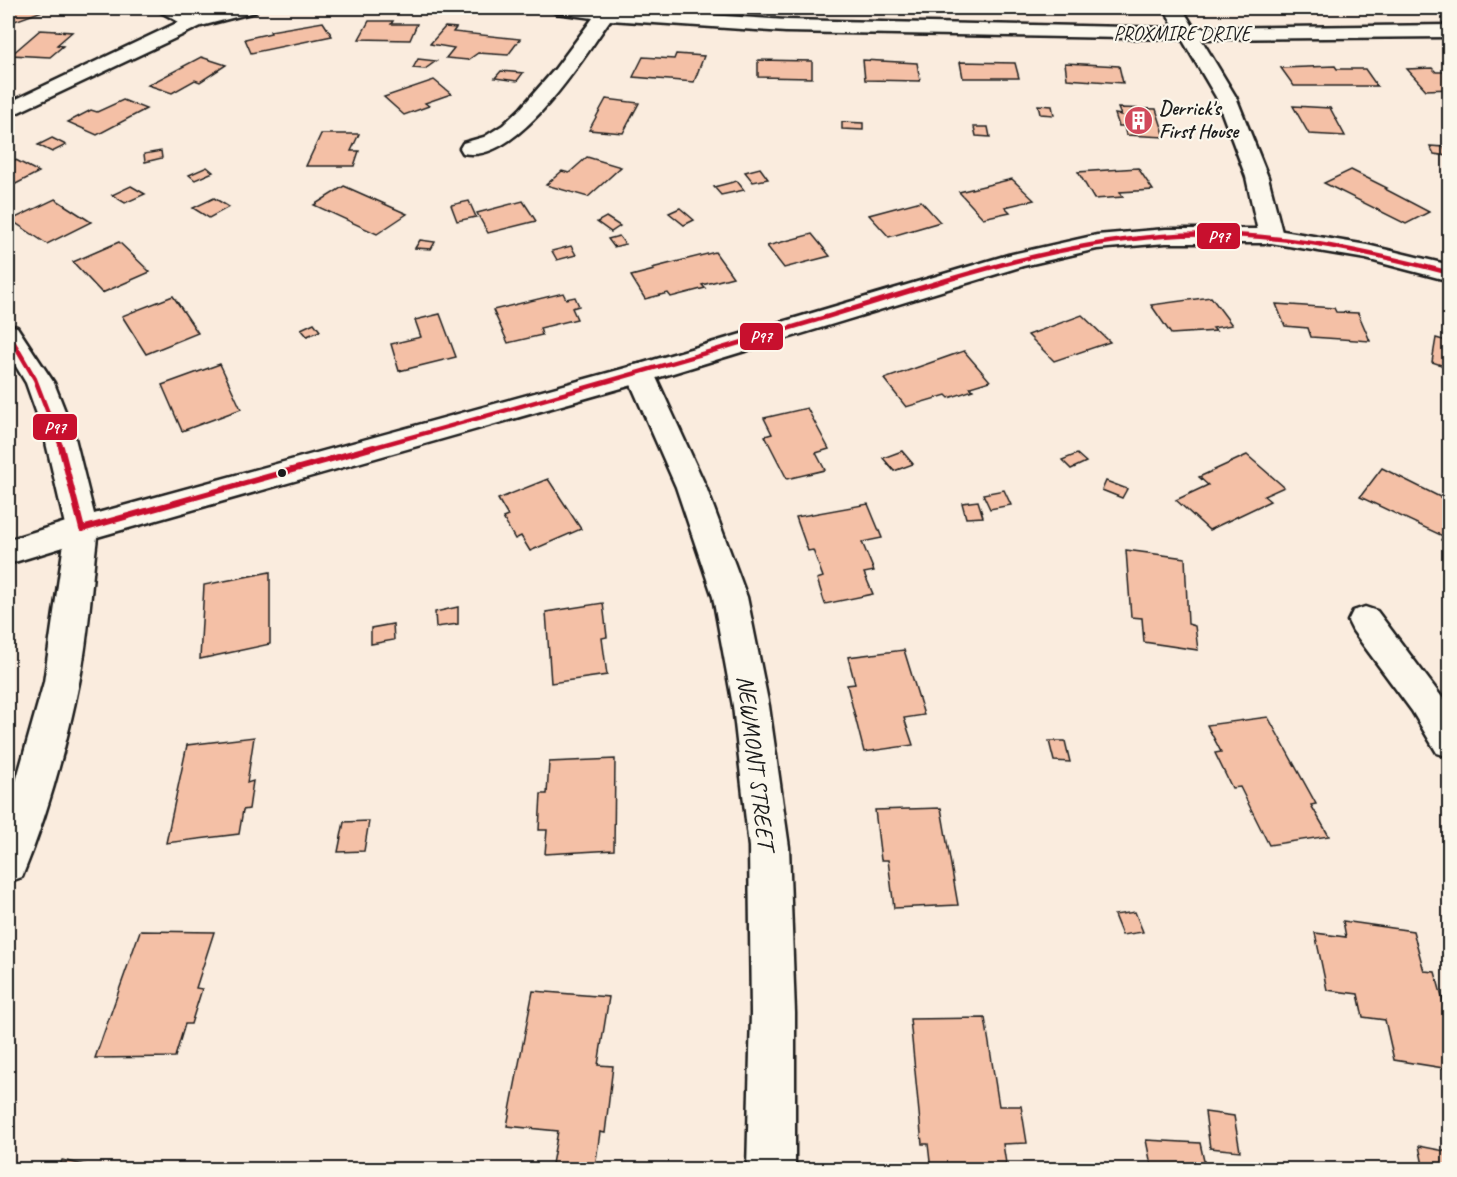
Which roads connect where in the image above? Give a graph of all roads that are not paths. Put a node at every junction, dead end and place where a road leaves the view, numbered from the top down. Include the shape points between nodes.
1 (163, 8) edge
2 (249, 8) edge
3 (556, 8) edge
4 (1173, 8) edge
5 (604, 15) junction
6 (194, 22) junction
7 (1449, 31) edge
8 (1187, 34) junction
9 (8, 111) edge
10 (471, 148) dead end
11 (1271, 236) junction
12 (1449, 273) edge
13 (8, 333) edge
14 (640, 373) junction
15 (82, 529) junction
16 (8, 552) edge
17 (1365, 621) dead end
18 (1449, 741) edge
19 (8, 863) edge
20 (771, 1170) edge

1 - 6 street
2 - 6 street
3 - 5 street, PROXMIRE DRIVE
4 - 8 street
5 - 8 street, PROXMIRE DRIVE via 753,26
5 - 10 street via 515,127 496,140
6 - 9 street
7 - 8 street, PROXMIRE DRIVE
8 - 11 street via 1230,108 1257,177
11 - 12 street via 1367,252
11 - 14 street via 1166,236 1097,242 1017,260
13 - 15 street via 40,383 59,434
14 - 15 street
14 - 20 street, NEWMONT STREET via 691,488 730,597 752,706 769,847
15 - 16 street
15 - 19 street via 62,681 24,820
17 - 18 street via 1425,700

